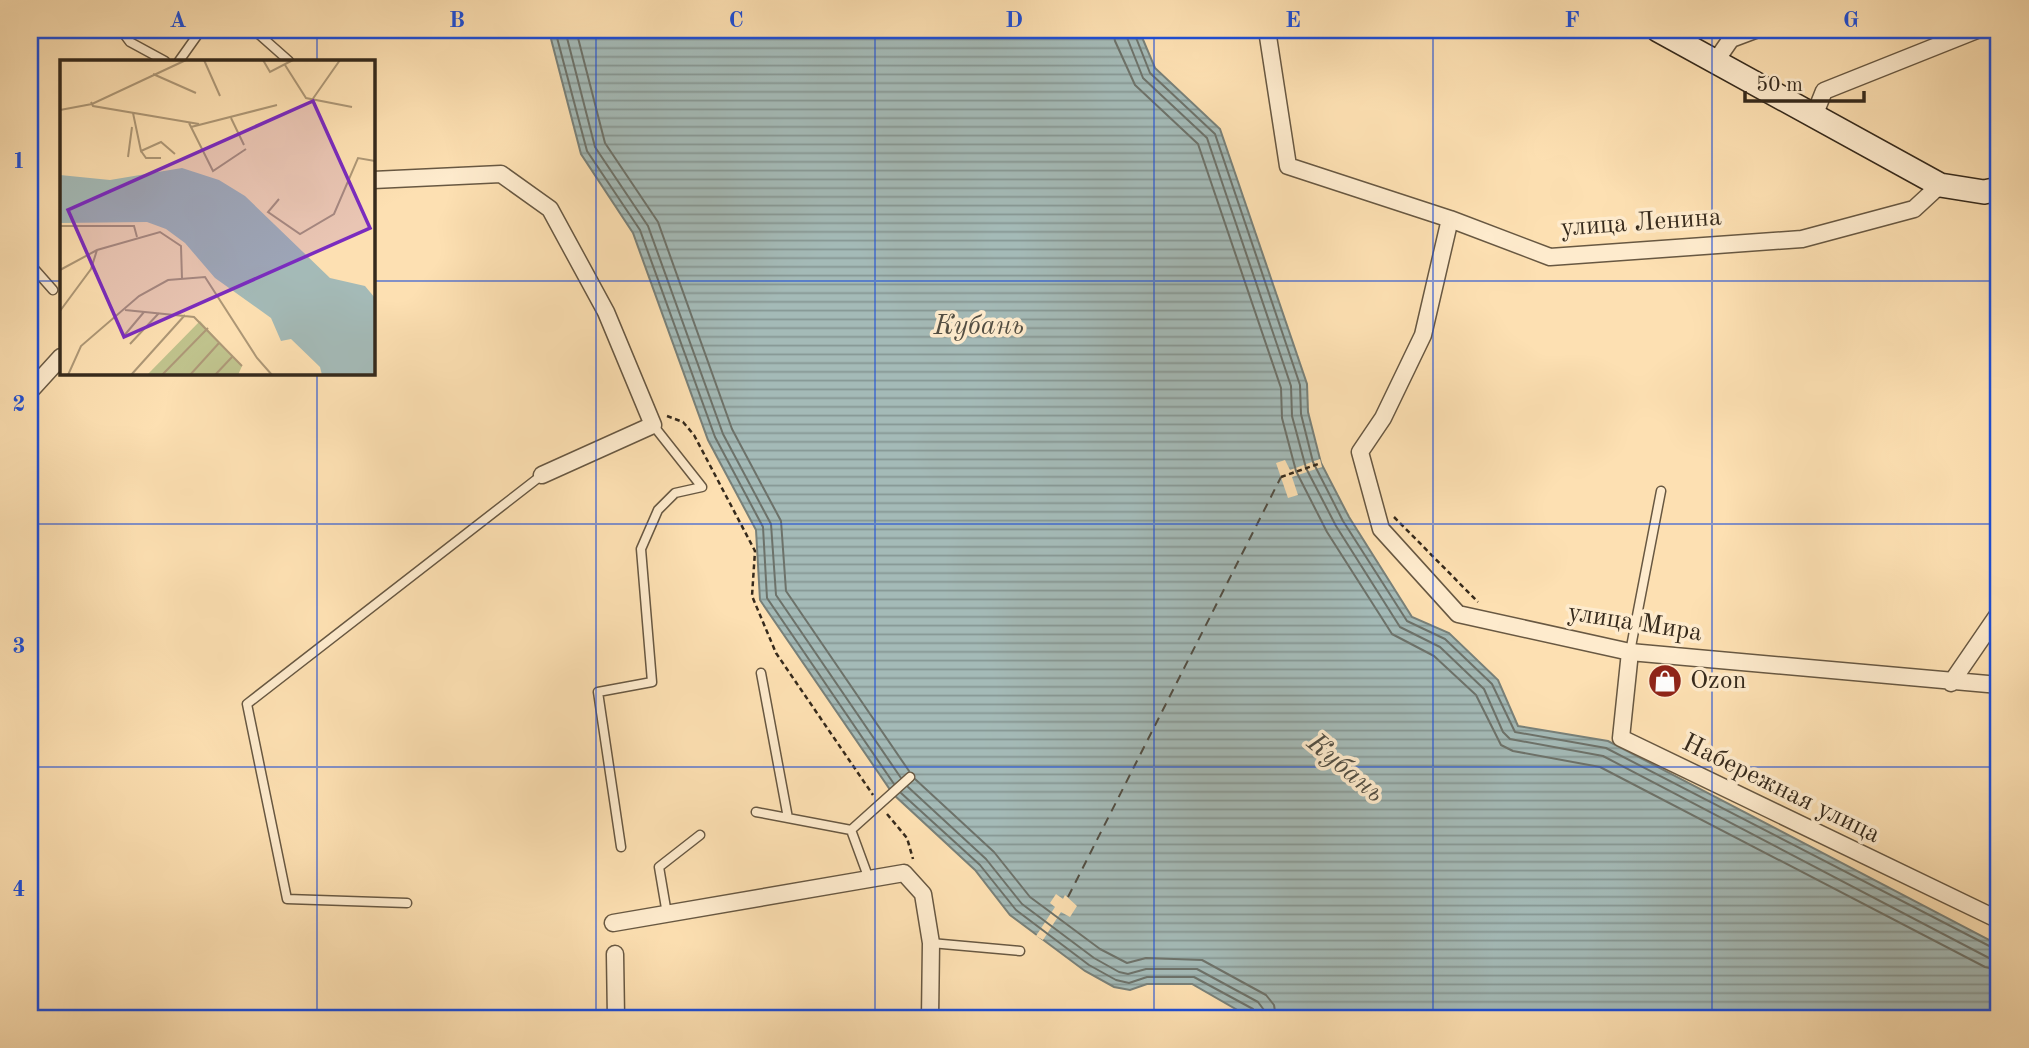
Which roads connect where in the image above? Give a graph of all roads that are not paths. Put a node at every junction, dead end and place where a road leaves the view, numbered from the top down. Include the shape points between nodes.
1 (121, 30) edge
2 (201, 30) edge
3 (254, 30) edge
4 (1267, 30) edge
5 (1658, 30) edge
6 (1755, 30) edge
7 (1977, 30) edge
8 (163, 60) edge
9 (180, 60) edge
10 (288, 60) edge
11 (1715, 62) junction
12 (1814, 116) junction
13 (374, 180) edge
14 (1940, 185) junction
15 (1999, 189) edge
16 (1450, 219) junction
17 (30, 264) edge
18 (53, 290) dead end
19 (60, 358) edge
20 (30, 391) edge
21 (652, 421) junction
22 (542, 475) joint
23 (1661, 491) dead end
24 (1999, 612) edge
25 (1630, 652) junction
26 (761, 673) dead end
27 (1951, 683) junction
28 (1999, 685) edge
29 (910, 776) dead end
30 (756, 812) dead end
31 (788, 818) junction
32 (850, 830) junction
33 (700, 835) dead end
34 (621, 848) dead end
35 (869, 878) junction
36 (407, 903) dead end
37 (667, 914) junction
38 (1999, 919) edge
39 (613, 923) dead end
40 (931, 943) junction
41 (1020, 951) dead end
42 (615, 954) dead end
43 (616, 1018) edge
44 (930, 1018) edge

1 - 8 lane via 130,42
2 - 9 lane
3 - 10 lane
4 - 16 street, улица Ленина via 1288,166
5 - 11 street
6 - 11 street via 1731,39
7 - 12 street via 1824,92
11 - 12 street
12 - 14 street
13 - 21 street via 501,174 550,209 606,312
14 - 15 street via 1984,192
14 - 16 street, улица Ленина via 1914,209 1802,239 1550,257
16 - 25 street, улица Мира via 1423,335 1383,418 1360,452 1381,529 1458,614
17 - 18 lane
19 - 20 street
21 - 22 street
21 - 34 lane via 702,487 676,493 658,510 641,549 652,682 598,692
22 - 36 lane via 247,704 287,899
23 - 25 lane
24 - 27 street
25 - 27 street, улица Мира
25 - 38 street, Набережная улица via 1621,738
26 - 31 lane
27 - 28 street, улица Мира
29 - 32 lane
30 - 31 lane
31 - 32 lane
32 - 35 lane
33 - 37 lane via 659,867
35 - 37 street
35 - 40 street via 904,873 923,894
37 - 39 street
40 - 41 lane
40 - 44 street
42 - 43 street

